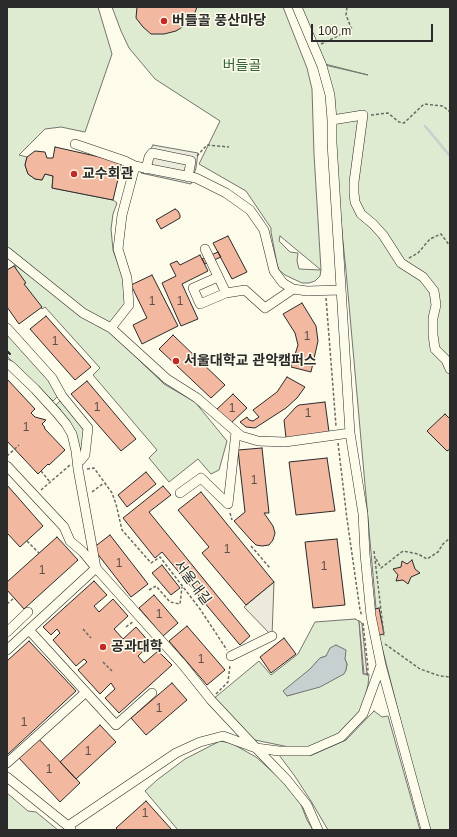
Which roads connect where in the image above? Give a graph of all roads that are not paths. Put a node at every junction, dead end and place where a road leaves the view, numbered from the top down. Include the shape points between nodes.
1 (297, 7) edge
2 (332, 120) junction
3 (76, 144) dead end
4 (135, 166) junction
5 (146, 169) junction
6 (188, 177) junction
7 (205, 249) dead end
8 (7, 253) edge
9 (218, 277) junction
10 (293, 289) junction
11 (340, 290) junction
12 (226, 293) junction
13 (7, 328) edge
14 (111, 328) junction
15 (7, 364) edge
16 (450, 369) edge
17 (236, 432) junction
18 (350, 432) junction
19 (7, 466) edge
20 (78, 466) junction
21 (180, 494) dead end
22 (96, 568) junction
23 (28, 612) dead end
24 (29, 630) junction
25 (7, 632) edge
26 (272, 636) dead end
27 (7, 650) edge
28 (230, 656) road end
29 (381, 665) junction
30 (86, 692) junction
31 (152, 693) dead end
32 (256, 748) junction
33 (7, 763) edge
34 (7, 777) edge
35 (70, 828) edge
36 (318, 830) edge
37 (426, 830) edge

1 - 2 street via 322,66 330,95
2 - 11 street
2 - 16 street via 363,115 354,182 355,202 361,214 383,235 402,263 423,277 434,291 436,305 432,335 435,349 446,360
3 - 4 street
4 - 5 street
4 - 14 street via 122,215 118,250 127,278 129,305
5 - 6 street
5 - 6 street via 152,153 191,161
6 - 10 street via 196,178 226,193 250,210 264,230 274,271 283,283
7 - 9 street
8 - 14 street via 83,313
9 - 12 street
9 - 12 street via 193,288 200,304
10 - 11 street
10 - 12 street via 265,308 245,290
11 - 18 street
13 - 20 street via 52,378 62,396 88,428 85,455
14 - 17 street via 167,379 197,398
15 - 20 street via 35,389 66,424 72,434
17 - 18 street via 258,441 285,442
17 - 21 street via 228,504 201,478
18 - 29 street via 363,514 371,616
19 - 22 street via 64,527 70,541
20 - 22 street
22 - 24 street
22 - 32 street
23 - 25 street
24 - 27 street
24 - 30 street
26 - 28 street
29 - 32 street via 363,714 341,737 309,751
29 - 37 street
30 - 31 street via 116,725
30 - 33 street
32 - 35 street via 223,736 200,742 176,753
32 - 36 street via 307,805
34 - 35 street

